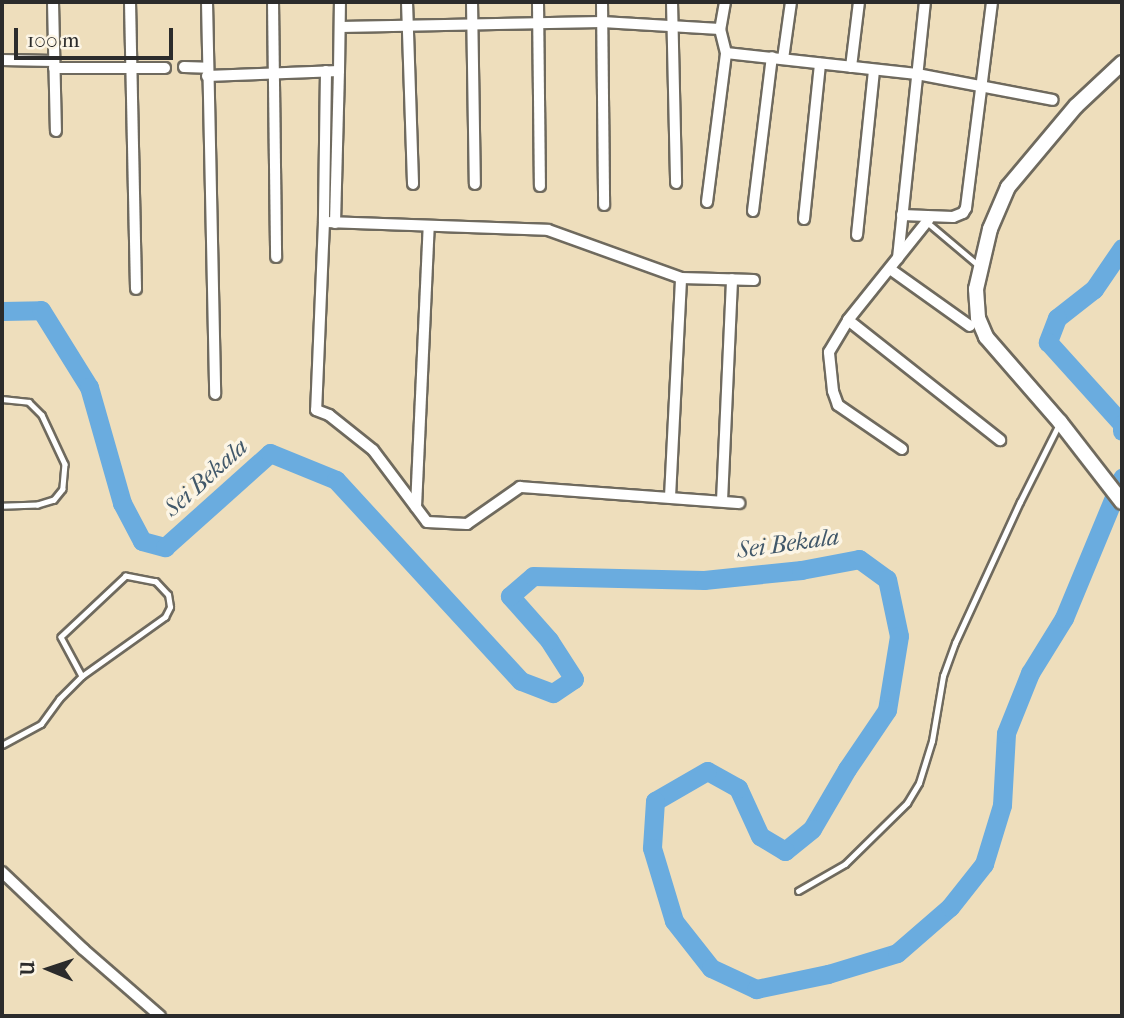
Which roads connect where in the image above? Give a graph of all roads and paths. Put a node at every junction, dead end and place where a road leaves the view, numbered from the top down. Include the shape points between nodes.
1 (53, 2) edge
2 (130, 2) edge
3 (207, 2) edge
4 (273, 2) edge
5 (340, 2) edge
6 (407, 2) edge
7 (472, 2) edge
8 (538, 2) edge
9 (602, 2) edge
10 (672, 2) edge
11 (725, 2) edge
12 (791, 2) edge
13 (859, 2) edge
14 (925, 2) edge
15 (992, 2) edge
16 (602, 22) junction
17 (538, 23) junction
18 (472, 24) junction
19 (672, 24) junction
20 (407, 25) junction
21 (340, 27) junction
22 (720, 29) junction
23 (726, 53) junction
24 (772, 57) junction
25 (783, 59) junction
26 (2, 60) edge
27 (1122, 63) edge
28 (54, 64) junction
29 (820, 64) junction
30 (131, 65) junction
31 (184, 67) dead end
32 (850, 67) junction
33 (165, 68) dead end
34 (874, 70) junction
35 (326, 71) junction
36 (339, 71) junction
37 (207, 72) junction
38 (273, 72) junction
39 (918, 74) junction
40 (980, 84) junction
41 (1053, 100) dead end
42 (325, 104) junction
43 (338, 104) junction
44 (56, 131) dead end
45 (676, 183) dead end
46 (413, 184) dead end
47 (475, 184) dead end
48 (540, 186) dead end
49 (707, 202) dead end
50 (604, 205) dead end
51 (753, 211) dead end
52 (902, 215) junction
53 (804, 219) dead end
54 (928, 221) junction
55 (324, 222) junction
56 (335, 223) junction
57 (429, 226) junction
58 (857, 235) dead end
59 (276, 257) dead end
60 (898, 259) junction
61 (979, 266) junction
62 (890, 269) junction
63 (681, 278) junction
64 (732, 279) junction
65 (754, 280) dead end
66 (136, 289) dead end
67 (848, 320) junction
68 (970, 326) dead end
69 (215, 394) dead end
70 (2, 400) edge
71 (1060, 422) junction
72 (1000, 440) dead end
73 (902, 449) dead end
74 (670, 497) junction
75 (722, 501) junction
76 (1122, 502) edge
77 (739, 503) dead end
78 (2, 506) edge
79 (416, 508) junction
80 (82, 676) junction
81 (2, 745) edge
82 (2, 872) edge
83 (798, 891) dead end
84 (160, 1016) edge

1 - 28 street
2 - 30 street
3 - 37 street
4 - 38 street
5 - 21 street
6 - 20 street
7 - 18 street
8 - 17 street
9 - 16 street
10 - 19 street
11 - 22 street
12 - 25 street
13 - 32 street
14 - 39 street
15 - 40 street
16 - 17 street
16 - 19 street
16 - 50 street
17 - 18 street
17 - 48 street
18 - 20 street
18 - 47 street
19 - 22 street
19 - 45 street
20 - 21 street
20 - 46 street
21 - 36 street
22 - 23 street
23 - 24 street
23 - 49 street
24 - 25 street
24 - 51 street
25 - 29 street
26 - 28 street
27 - 61 main road via 1076,106 1008,187
28 - 30 street
28 - 44 street
29 - 32 street
29 - 53 street
30 - 33 street
30 - 66 street
31 - 37 street
32 - 34 street
34 - 39 street
34 - 58 street
35 - 36 street
35 - 38 street
35 - 42 street
36 - 43 street
37 - 38 street
37 - 69 street
38 - 59 street
39 - 40 street
39 - 52 street
40 - 41 street
40 - 54 street via 966,208 959,215
42 - 43 street
42 - 55 street
43 - 56 street
52 - 54 street
52 - 60 street
54 - 60 street
54 - 61 lane
55 - 56 street
55 - 79 street via 316,410 373,450
56 - 57 street
57 - 63 street via 548,230
57 - 79 street
60 - 62 street
61 - 71 main road via 978,318 986,337
62 - 67 street
62 - 68 street
63 - 64 street
63 - 74 street
64 - 65 street
64 - 75 street
67 - 72 street
67 - 73 street via 829,352 838,405
70 - 78 lane via 29,402 42,415 65,464 63,489 54,500
71 - 76 main road
71 - 83 lane via 955,643 943,676 932,741 913,793 845,864
74 - 75 street
74 - 79 street via 520,488 467,524 427,522
75 - 77 street
80 - 80 lane via 165,617 170,607 168,595 156,582 126,576 61,637
80 - 81 lane via 41,724
82 - 84 street

